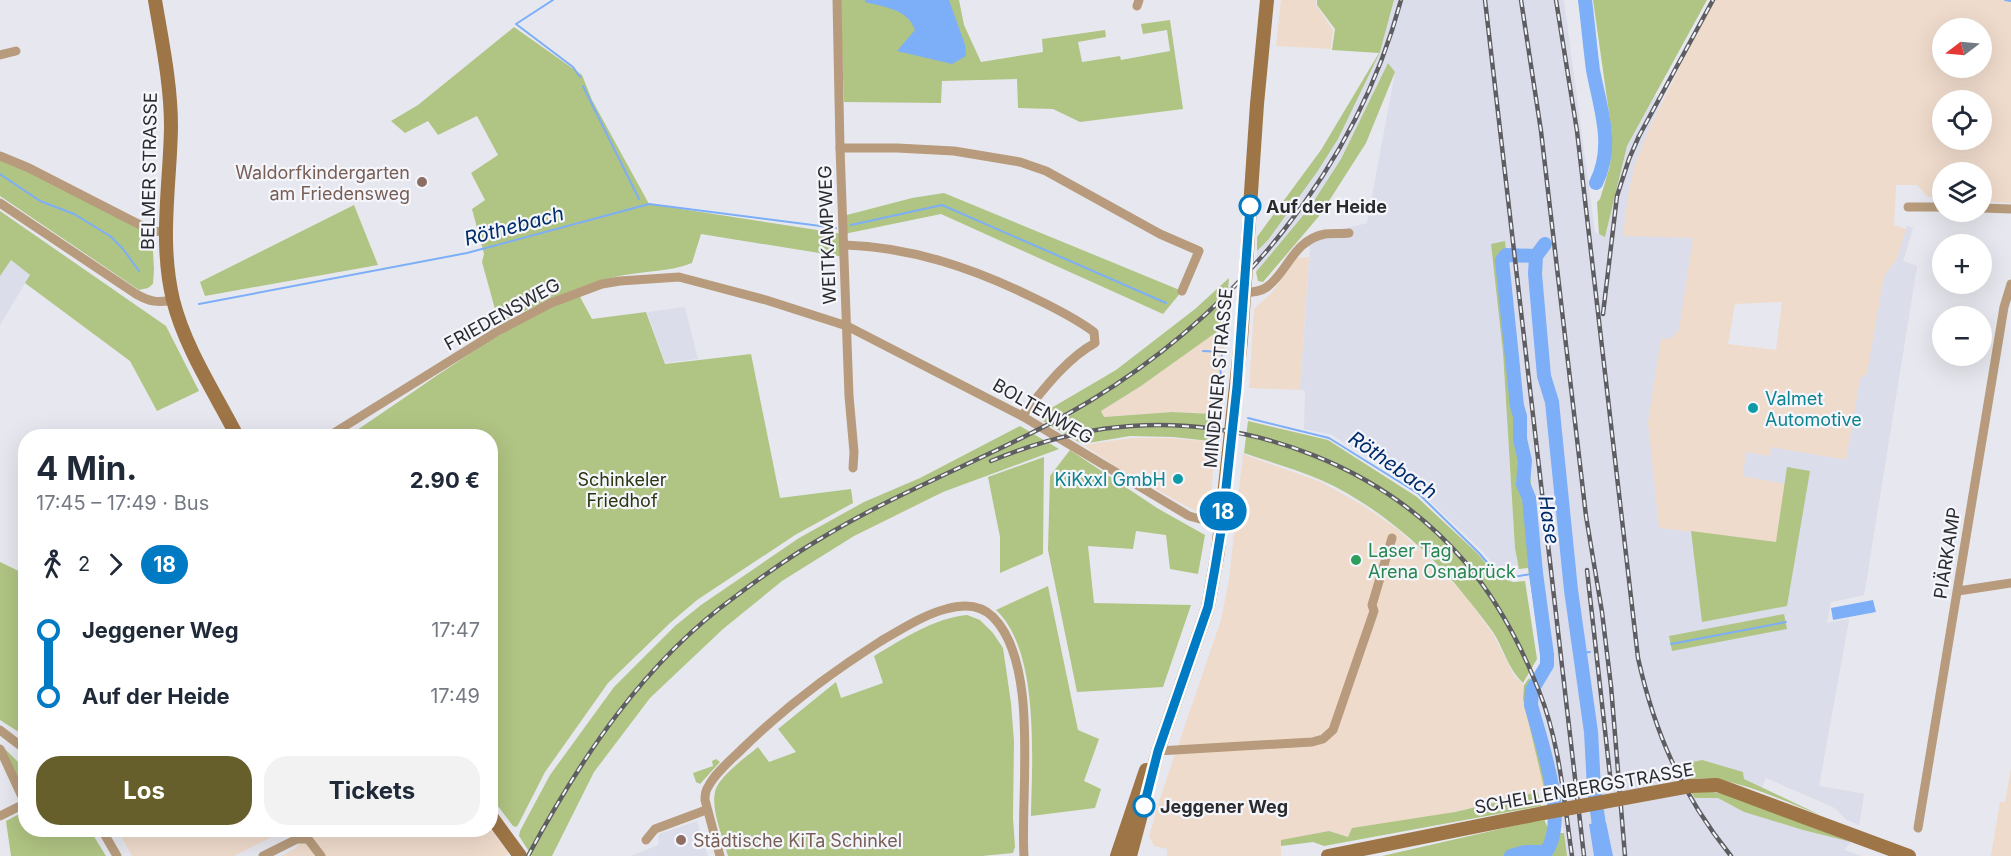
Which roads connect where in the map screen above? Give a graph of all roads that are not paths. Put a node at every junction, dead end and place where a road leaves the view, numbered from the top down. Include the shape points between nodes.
1 (155, 0) edge
2 (837, 0) edge
3 (1266, 0) edge
4 (16, 51) dead end
5 (0, 55) edge
6 (840, 148) junction
7 (0, 156) edge
8 (0, 203) edge
9 (1908, 207) dead end
10 (1932, 207) edge
11 (1992, 208) edge
12 (2011, 209) edge
13 (165, 232) junction
14 (1349, 233) dead end
15 (844, 245) junction
16 (2011, 284) edge
17 (1182, 291) dead end
18 (1244, 293) junction
19 (173, 300) junction
20 (847, 326) junction
21 (1022, 416) junction
22 (233, 429) edge
23 (340, 429) edge
24 (853, 468) dead end
25 (1222, 525) junction
26 (1392, 538) dead end
27 (2011, 583) edge
28 (1958, 591) junction
29 (0, 730) edge
30 (18, 744) edge
31 (0, 749) edge
32 (1158, 751) junction
33 (18, 788) edge
34 (18, 807) edge
35 (706, 810) junction
36 (0, 816) edge
37 (498, 826) edge
38 (1918, 828) dead end
39 (106, 837) edge
40 (646, 840) dead end
41 (517, 851) edge
42 (117, 856) edge
43 (263, 856) edge
44 (321, 856) edge
45 (720, 856) edge
46 (1024, 856) edge
47 (1117, 856) edge
48 (1130, 856) edge
49 (1328, 856) edge
50 (1909, 856) edge

1 - 13 street, BELMER STRASSE via 169,89
2 - 6 street, WEITKAMPWEG
3 - 18 street, MINDENER STRASSE
4 - 5 street
6 - 15 street, WEITKAMPWEG
6 - 17 street via 954,151 1020,162 1046,171 1160,234 1200,251
7 - 13 street via 152,231
8 - 19 street via 142,298 161,303
9 - 10 street
11 - 12 street
13 - 19 street, BELMER STRASSE
14 - 18 street via 1324,234 1307,242 1269,286
15 - 20 street, WEITKAMPWEG
15 - 21 street via 897,249 975,272 1076,319 1094,332 1095,343 1081,351
16 - 28 street, PIÄRKAMP
18 - 25 street, MINDENER STRASSE
19 - 22 street, BELMER STRASSE via 190,346
20 - 21 street, BOLTENWEG
20 - 23 street, FRIEDENSWEG via 688,278 602,284 551,303 498,331
20 - 24 street, WEITKAMPWEG
21 - 25 street, BOLTENWEG via 1189,516
25 - 32 street, MINDENER STRASSE via 1208,607
26 - 32 street via 1372,605 1374,611 1333,730 1312,742
27 - 28 street
28 - 38 street, PIÄRKAMP
29 - 30 street
31 - 33 street
32 - 47 street, MINDENER STRASSE via 1144,775
32 - 48 street, MINDENER STRASSE
34 - 36 street
35 - 40 street via 655,829
35 - 45 street
35 - 46 street via 706,791 714,778 808,691 900,629 947,608 966,605 984,609 993,617 1015,656 1024,744
37 - 41 street
39 - 42 street
43 - 44 street via 297,839 308,838
49 - 50 street, SCHELLENBERGSTRASSE, bridge via 1690,786 1717,785

